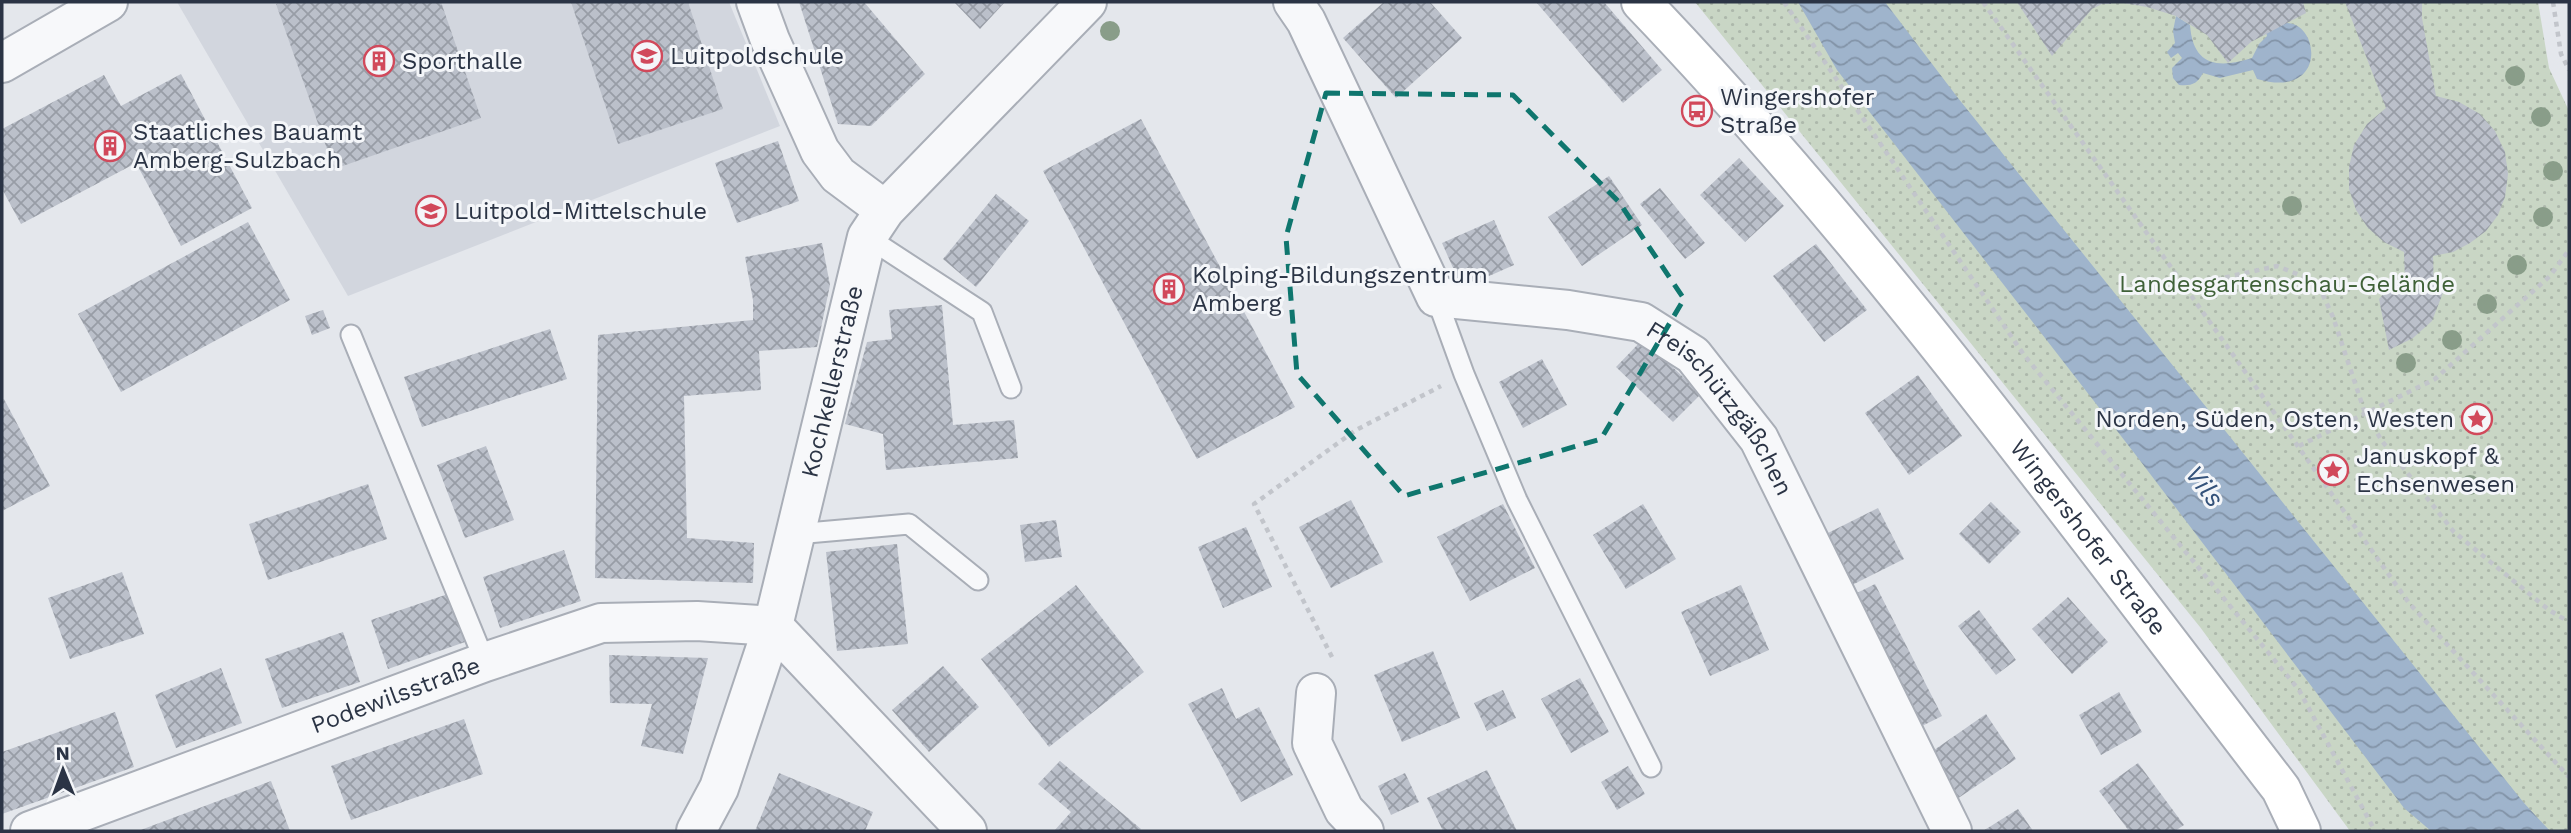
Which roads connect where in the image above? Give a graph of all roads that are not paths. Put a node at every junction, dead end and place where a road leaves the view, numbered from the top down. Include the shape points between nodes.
1 (108, 2) edge
2 (756, 2) edge
3 (1087, 2) edge
4 (1293, 2) edge
5 (1641, 2) edge
6 (2, 62) edge
7 (876, 223) junction
8 (1436, 297) junction
9 (351, 335) dead end
10 (1011, 388) dead end
11 (796, 534) junction
12 (978, 580) dead end
13 (774, 626) junction
14 (485, 662) junction
15 (1316, 694) road end
16 (1651, 767) dead end
17 (30, 831) edge
18 (696, 831) edge
19 (967, 831) edge
20 (1364, 831) edge
21 (1952, 831) edge
22 (2301, 831) edge

1 - 6 street
2 - 7 street via 820,150
3 - 7 street
4 - 8 street
5 - 22 street, Wingershofer Straße via 1902,297 2281,789
7 - 10 lane via 982,312
7 - 11 street, Kochkellerstraße
8 - 16 lane via 1517,500
8 - 21 street, Freischützgäßchen via 1641,321 1693,355 1759,439
9 - 14 lane
11 - 12 lane via 908,524
11 - 13 street, Kochkellerstraße
13 - 14 street, Podewilsstraße via 696,621 601,623
13 - 18 street, Kochkellerstraße via 719,788
13 - 19 street
14 - 17 street, Podewilsstraße
15 - 20 street via 1312,743 1344,810

